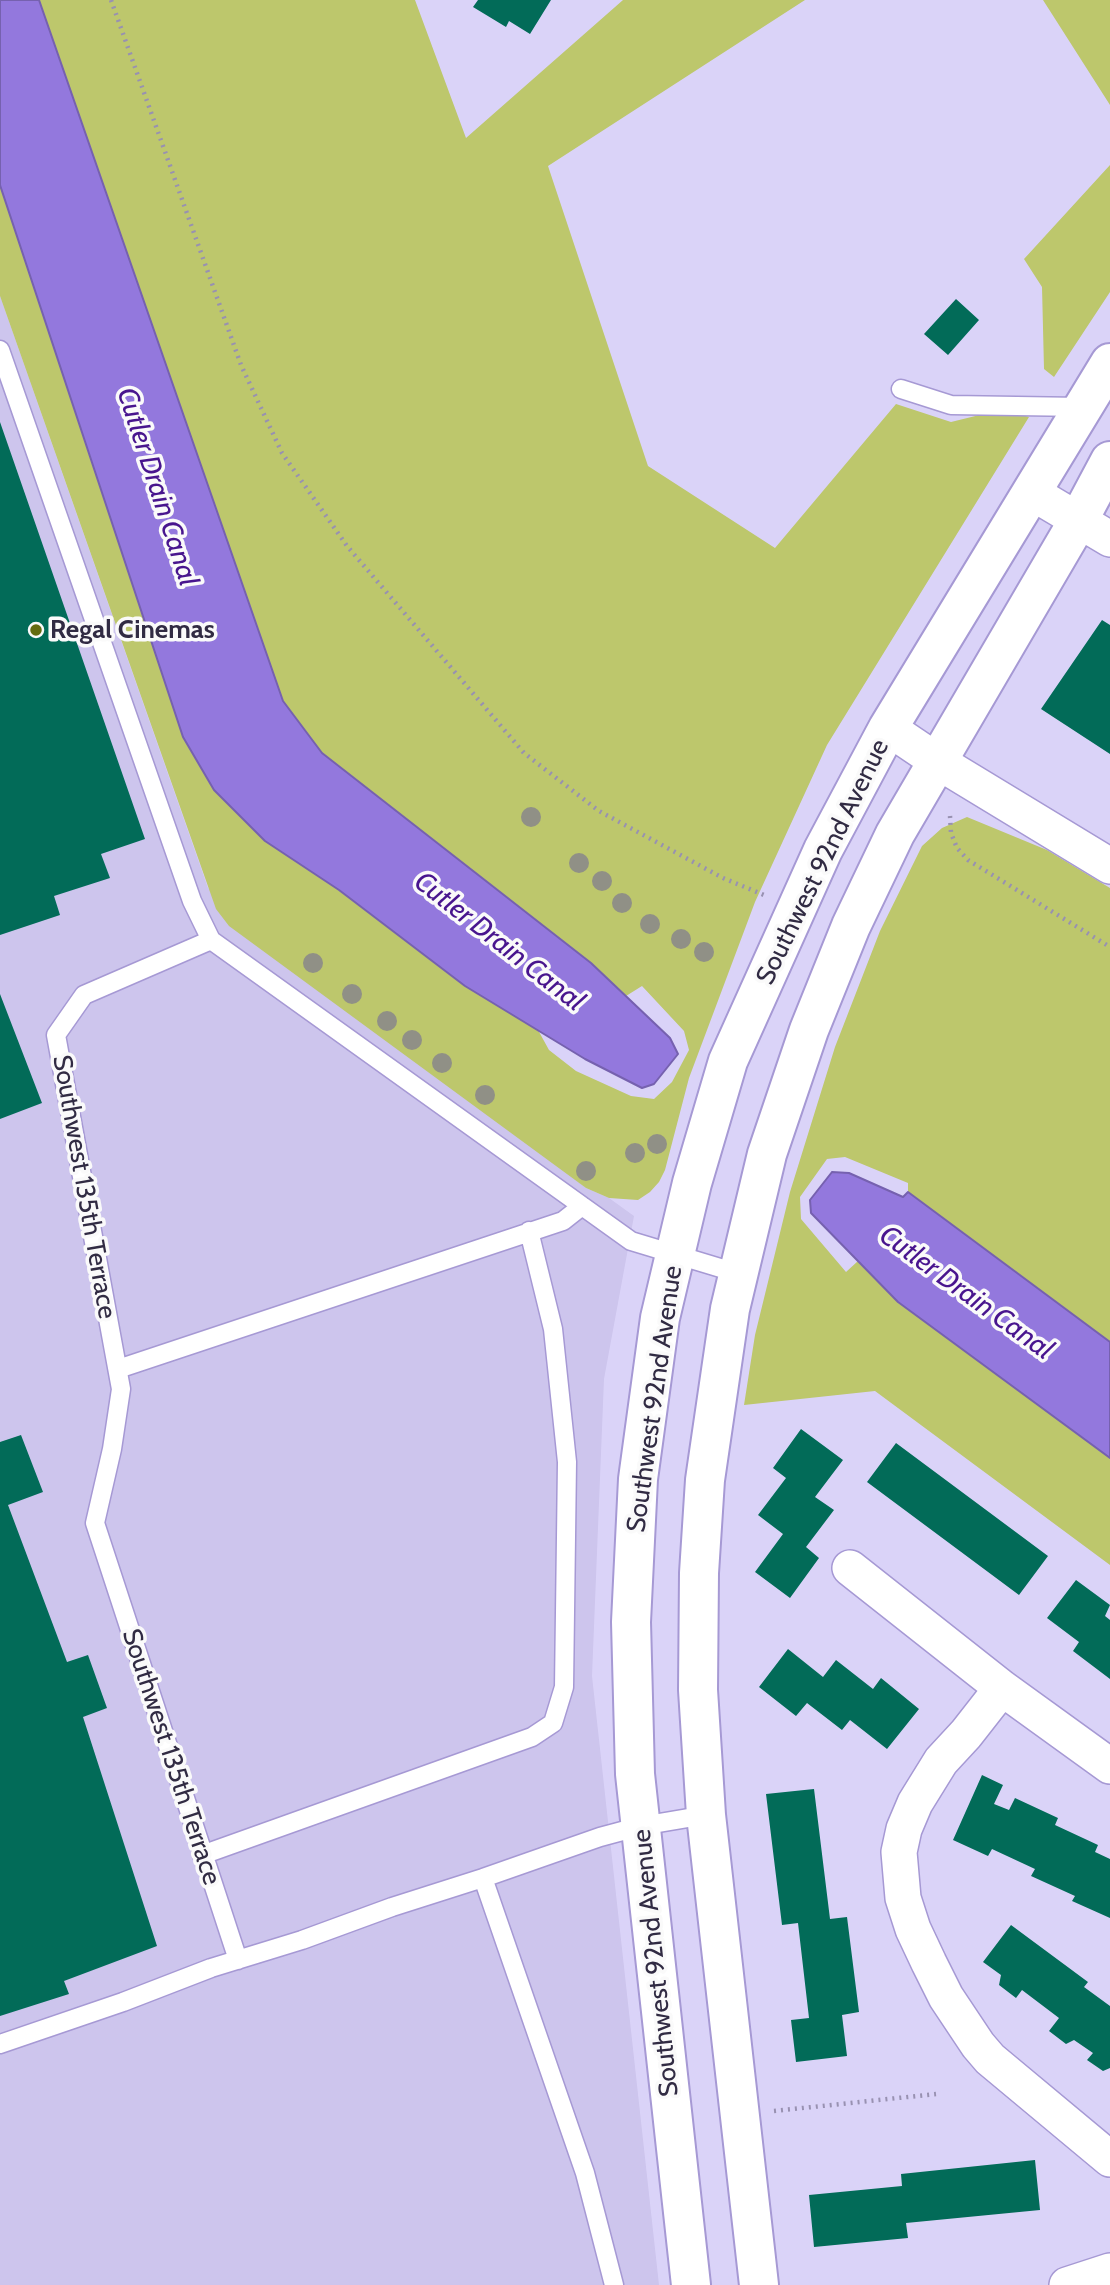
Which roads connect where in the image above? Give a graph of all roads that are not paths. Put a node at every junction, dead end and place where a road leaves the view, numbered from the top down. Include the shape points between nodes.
1 (0, 350) edge
2 (1110, 363) edge
3 (901, 389) dead end
4 (1082, 407) junction
5 (1110, 461) edge
6 (1031, 492) junction
7 (1077, 521) junction
8 (1110, 539) edge
9 (888, 728) junction
10 (937, 761) junction
11 (1110, 866) edge
12 (211, 940) junction
13 (582, 1206) junction
14 (529, 1231) junction
15 (674, 1254) junction
16 (737, 1273) junction
17 (118, 1369) junction
18 (849, 1568) dead end
19 (1002, 1688) junction
20 (1110, 1766) edge
21 (706, 1815) junction
22 (641, 1826) junction
23 (202, 1855) junction
24 (483, 1878) junction
25 (238, 1960) junction
26 (0, 2044) edge
27 (1110, 2159) edge
28 (1110, 2271) edge
29 (614, 2285) edge
30 (691, 2285) edge
31 (759, 2285) edge
32 (1067, 2285) edge

1 - 12 lane via 192,901
2 - 4 street, Southwest 92nd Avenue
3 - 4 lane via 951,405
4 - 6 street, Southwest 92nd Avenue
5 - 7 street, Southwest 92nd Avenue
6 - 7 street
6 - 9 street, Southwest 92nd Avenue
7 - 8 street
7 - 10 street, Southwest 92nd Avenue
9 - 10 street
9 - 15 street, Southwest 92nd Avenue via 797,908 729,1061
10 - 11 street
10 - 16 street, Southwest 92nd Avenue via 889,845 818,1004 767,1154
12 - 13 lane
12 - 17 lane, Southwest 135th Terrace via 84,995 57,1035
13 - 14 lane via 562,1221
13 - 15 lane via 631,1241
14 - 17 lane
14 - 23 lane via 553,1329 567,1462 565,1687 553,1723 532,1737
15 - 16 lane
15 - 22 street, Southwest 92nd Avenue via 660,1318 638,1479 631,1622
16 - 21 street, Southwest 92nd Avenue via 707,1468 699,1573 698,1690
17 - 23 lane, Southwest 135th Terrace via 121,1388 113,1449 95,1523
18 - 19 street
19 - 20 street
19 - 27 street via 941,1761 915,1803 900,1852 903,1898 946,1997 978,2045
21 - 22 lane
21 - 31 street, Southwest 92nd Avenue
22 - 24 lane
22 - 30 street, Southwest 92nd Avenue
23 - 25 lane, Southwest 135th Terrace
24 - 25 lane
24 - 29 lane via 585,2173
25 - 26 lane
28 - 32 street

